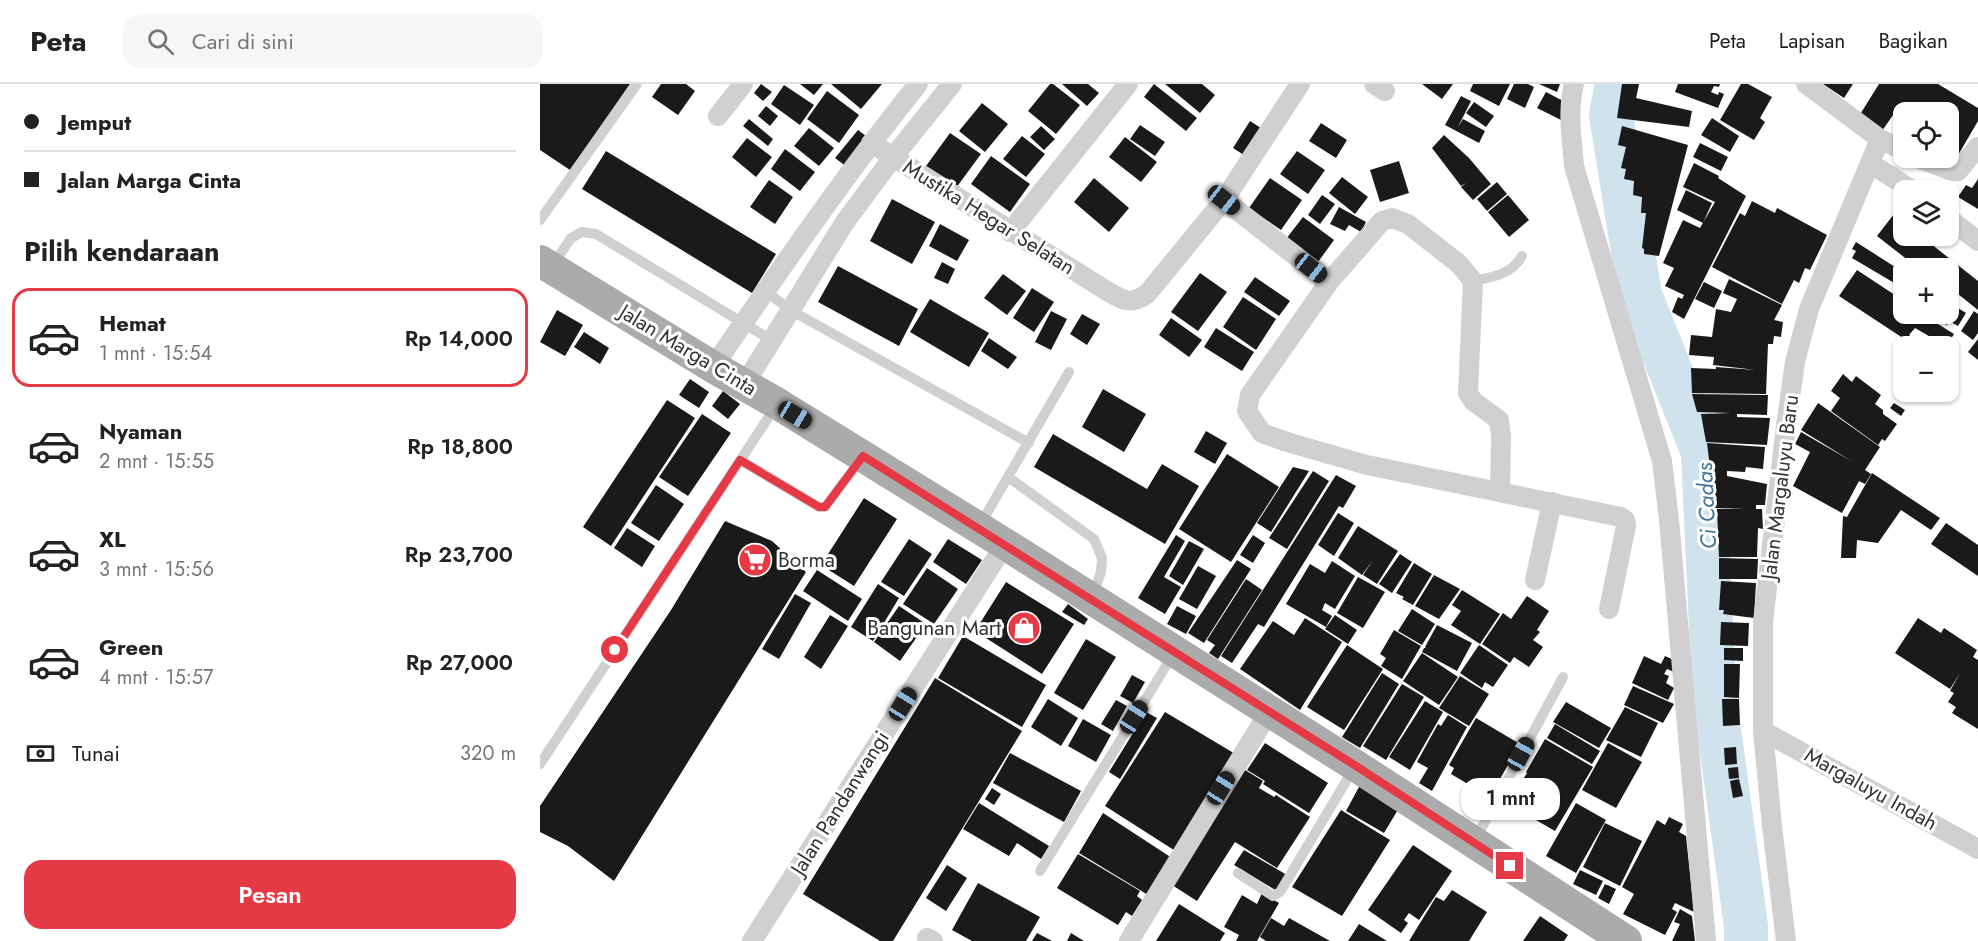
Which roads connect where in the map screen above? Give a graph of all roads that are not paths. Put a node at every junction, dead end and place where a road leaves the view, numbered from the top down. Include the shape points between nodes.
1 (637, 84) edge
2 (743, 84) edge
3 (918, 84) edge
4 (952, 84) edge
5 (1128, 84) edge
6 (1300, 84) edge
7 (1574, 84) edge
8 (1806, 84) edge
9 (718, 116) dead end
10 (1880, 139) junction
11 (871, 143) junction
12 (1893, 146) edge
13 (1978, 147) edge
14 (894, 156) junction
15 (1870, 163) junction
16 (1944, 168) edge
17 (1896, 180) edge
18 (1224, 200) junction
19 (540, 220) edge
20 (1959, 226) edge
21 (1010, 232) junction
22 (1978, 241) edge
23 (1522, 256) dead end
24 (546, 265) edge
25 (1473, 281) junction
26 (1329, 282) junction
27 (765, 291) junction
28 (792, 311) junction
29 (743, 323) junction
30 (773, 341) junction
31 (713, 367) junction
32 (1069, 372) dead end
33 (744, 385) junction
34 (778, 404) junction
35 (1029, 443) junction
36 (863, 456) junction
37 (740, 460) junction
38 (1008, 477) junction
39 (1500, 492) junction
40 (1552, 502) junction
41 (978, 528) junction
42 (1005, 544) junction
43 (1535, 580) dead end
44 (1092, 599) junction
45 (1609, 609) dead end
46 (1174, 652) junction
47 (1563, 677) dead end
48 (1269, 712) junction
49 (1763, 731) junction
50 (540, 764) edge
51 (1356, 766) junction
52 (1473, 842) junction
53 (1978, 849) edge
54 (1040, 870) dead end
55 (1238, 873) dead end
56 (1608, 936) edge
57 (752, 941) edge
58 (1129, 941) edge
59 (1706, 941) edge
60 (1786, 941) edge

1 - 19 lane
2 - 9 street
3 - 11 street
4 - 14 street
5 - 21 street
6 - 18 street, Mustika Hegar Selatan
7 - 59 street via 1570,122 1574,166 1662,460
8 - 10 street
10 - 12 street
10 - 15 street, Jalan Margaluyu Baru
11 - 14 street, Mustika Hegar Selatan
11 - 27 street
13 - 16 street via 1958,171
14 - 21 street, Mustika Hegar Selatan
14 - 28 street via 845,222
15 - 17 street
15 - 49 street, Jalan Margaluyu Baru via 1809,309 1795,362 1786,426
18 - 21 street, Mustika Hegar Selatan via 1148,294 1136,301 1124,301
18 - 26 street
20 - 22 street
23 - 25 lane via 1509,272
24 - 29 lane via 571,238 582,232 596,234
24 - 31 main road, Jalan Marga Cinta
25 - 26 street via 1459,264 1408,224 1392,218 1382,221
25 - 39 street via 1468,393 1498,420
26 - 39 street via 1250,394 1247,411 1262,433 1367,465
27 - 28 lane
27 - 29 street
28 - 30 street
28 - 35 lane
29 - 30 lane
29 - 31 street
30 - 33 street
31 - 33 main road, Jalan Marga Cinta
32 - 35 lane
33 - 34 main road, Jalan Marga Cinta
34 - 36 main road, Jalan Marga Cinta
34 - 37 lane
35 - 38 lane
36 - 37 lane via 825,507
36 - 41 main road, Jalan Marga Cinta
37 - 50 lane
38 - 41 lane
38 - 44 lane via 1094,539 1102,558
39 - 40 street
40 - 43 street
40 - 45 street via 1625,520
41 - 42 main road, Jalan Marga Cinta
42 - 44 main road, Jalan Marga Cinta
42 - 57 street, Jalan Pandanwangi
44 - 46 main road, Jalan Marga Cinta
46 - 48 main road, Jalan Marga Cinta
46 - 54 lane
47 - 52 lane
48 - 51 main road, Jalan Marga Cinta
48 - 58 street
49 - 53 street, Margaluyu Indah
49 - 60 street, Jalan Margaluyu Baru
51 - 52 main road, Jalan Marga Cinta
51 - 55 lane via 1280,892 1273,896
52 - 56 main road, Jalan Marga Cinta

